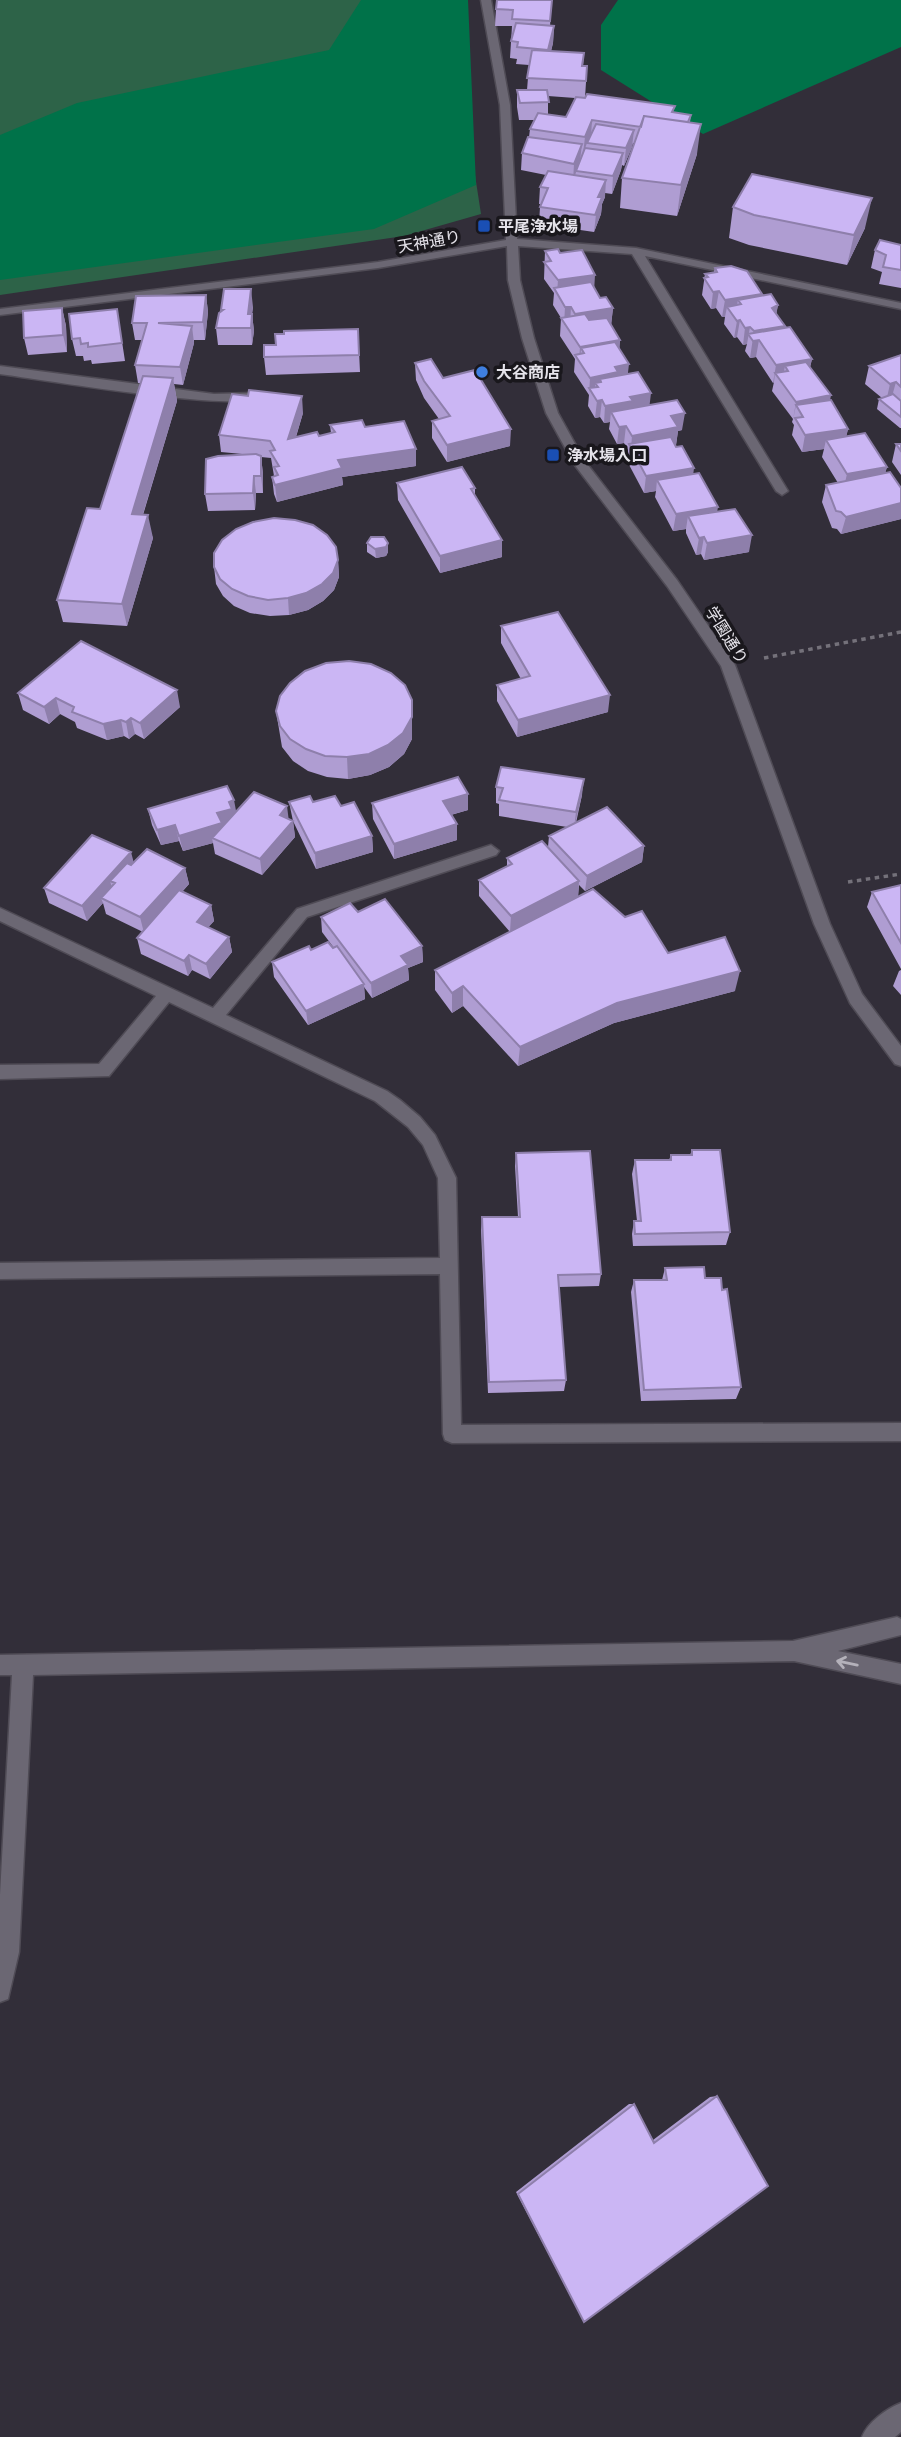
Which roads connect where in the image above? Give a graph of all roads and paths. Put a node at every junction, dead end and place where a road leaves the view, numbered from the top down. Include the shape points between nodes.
1 (486, 0) edge
2 (513, 242) junction
3 (636, 251) junction
4 (901, 306) edge
5 (0, 312) edge
6 (0, 370) edge
7 (268, 397) edge
8 (782, 491) dead end
9 (901, 632) edge
10 (728, 665) junction
11 (491, 851) dead end
12 (901, 874) edge
13 (809, 888) junction
14 (0, 914) edge
15 (166, 995) junction
16 (214, 1018) junction
17 (901, 1059) edge
18 (0, 1072) edge
19 (447, 1266) junction
20 (0, 1271) edge
21 (901, 1432) edge
22 (897, 1627) dead end
23 (793, 1651) junction
24 (0, 1665) edge
25 (23, 1665) junction
26 (901, 1674) edge
27 (0, 1991) edge
28 (901, 2416) edge
29 (875, 2437) edge

1 - 2 street, 学園通り via 505,105
2 - 3 street, 天神通り
2 - 5 street, 天神通り via 378,265
2 - 10 street, 学園通り via 514,280 552,413 578,461
3 - 4 street, 天神通り
3 - 8 street
6 - 7 street via 214,398
9 - 10 path
10 - 13 street, 学園通り
11 - 16 street via 302,913
12 - 13 path
13 - 17 street, 学園通り via 856,998
14 - 15 street
15 - 16 street
15 - 18 street via 103,1071
16 - 19 street via 381,1096 414,1118 436,1147 447,1178
19 - 20 street
19 - 21 street via 452,1434
22 - 23 street
23 - 25 street
26 -> 23 street
24 - 25 street
25 - 27 street via 8,1952
28 - 29 street

